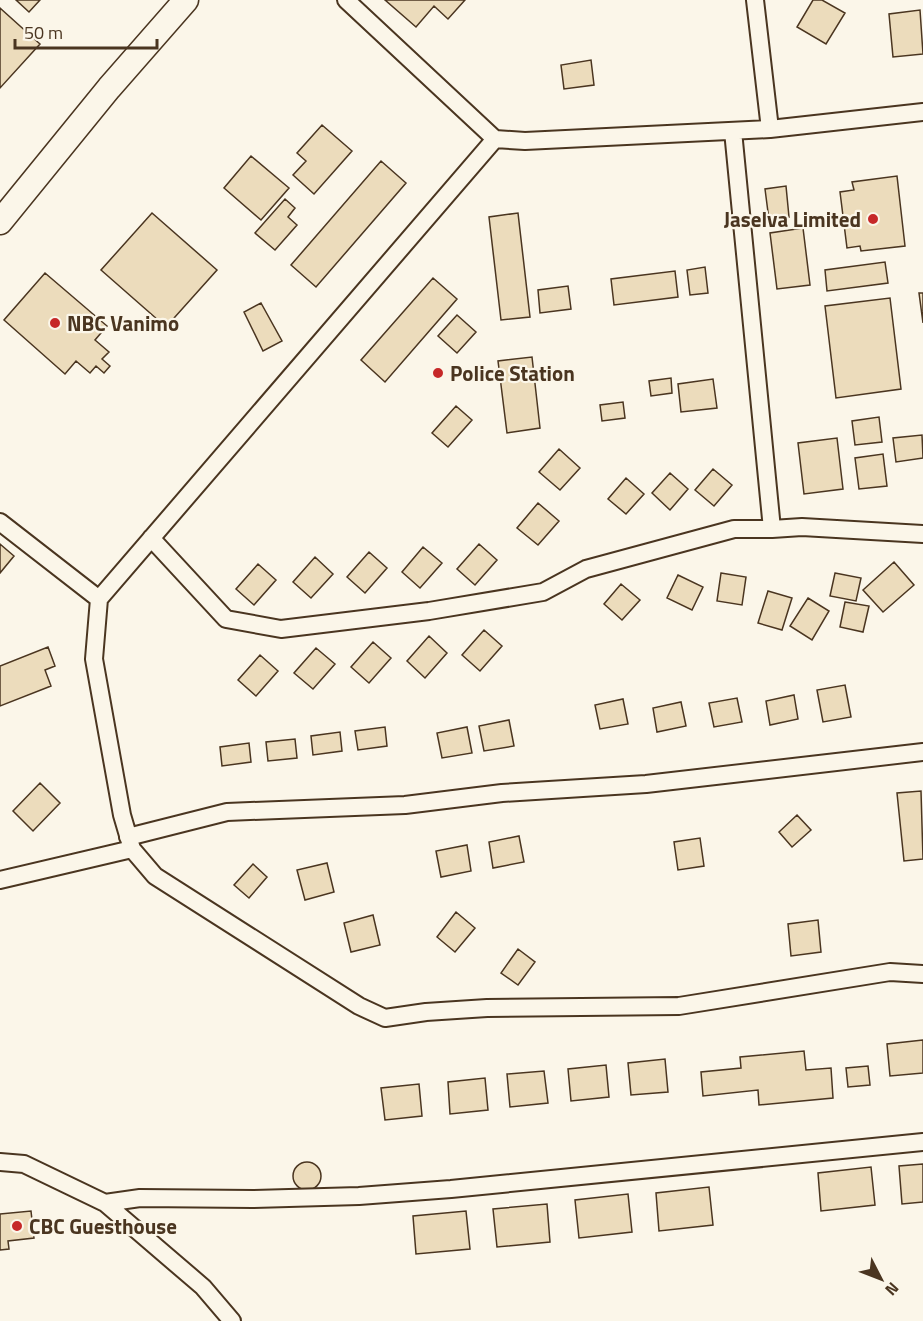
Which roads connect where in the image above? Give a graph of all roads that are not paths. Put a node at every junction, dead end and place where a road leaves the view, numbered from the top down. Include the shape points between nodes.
1 (186, 0) edge
2 (346, 0) edge
3 (755, 0) edge
4 (923, 112) edge
5 (770, 129) junction
6 (733, 131) junction
7 (495, 139) junction
8 (0, 222) edge
9 (0, 522) edge
10 (772, 529) junction
11 (923, 534) edge
12 (152, 538) junction
13 (99, 599) junction
14 (923, 752) edge
15 (130, 843) junction
16 (0, 880) edge
17 (923, 974) edge
18 (923, 1142) edge
19 (0, 1162) edge
20 (105, 1203) junction
21 (232, 1321) edge

1 - 8 street via 108,88
2 - 7 street
3 - 5 street
4 - 5 street
5 - 6 street
6 - 7 street via 525,141
6 - 10 street
7 - 12 street
9 - 13 street
10 - 11 street
10 - 12 street via 734,529 586,569 543,592 281,629 226,619
12 - 13 street
13 - 15 street via 94,659
14 - 15 street via 646,784 502,793 405,805 227,812
15 - 16 street
15 - 17 street via 155,876 359,1006 385,1018 487,1008 679,1006 890,972
18 - 20 street via 440,1190 253,1199 140,1198
19 - 20 street via 24,1164
20 - 21 street via 203,1287

